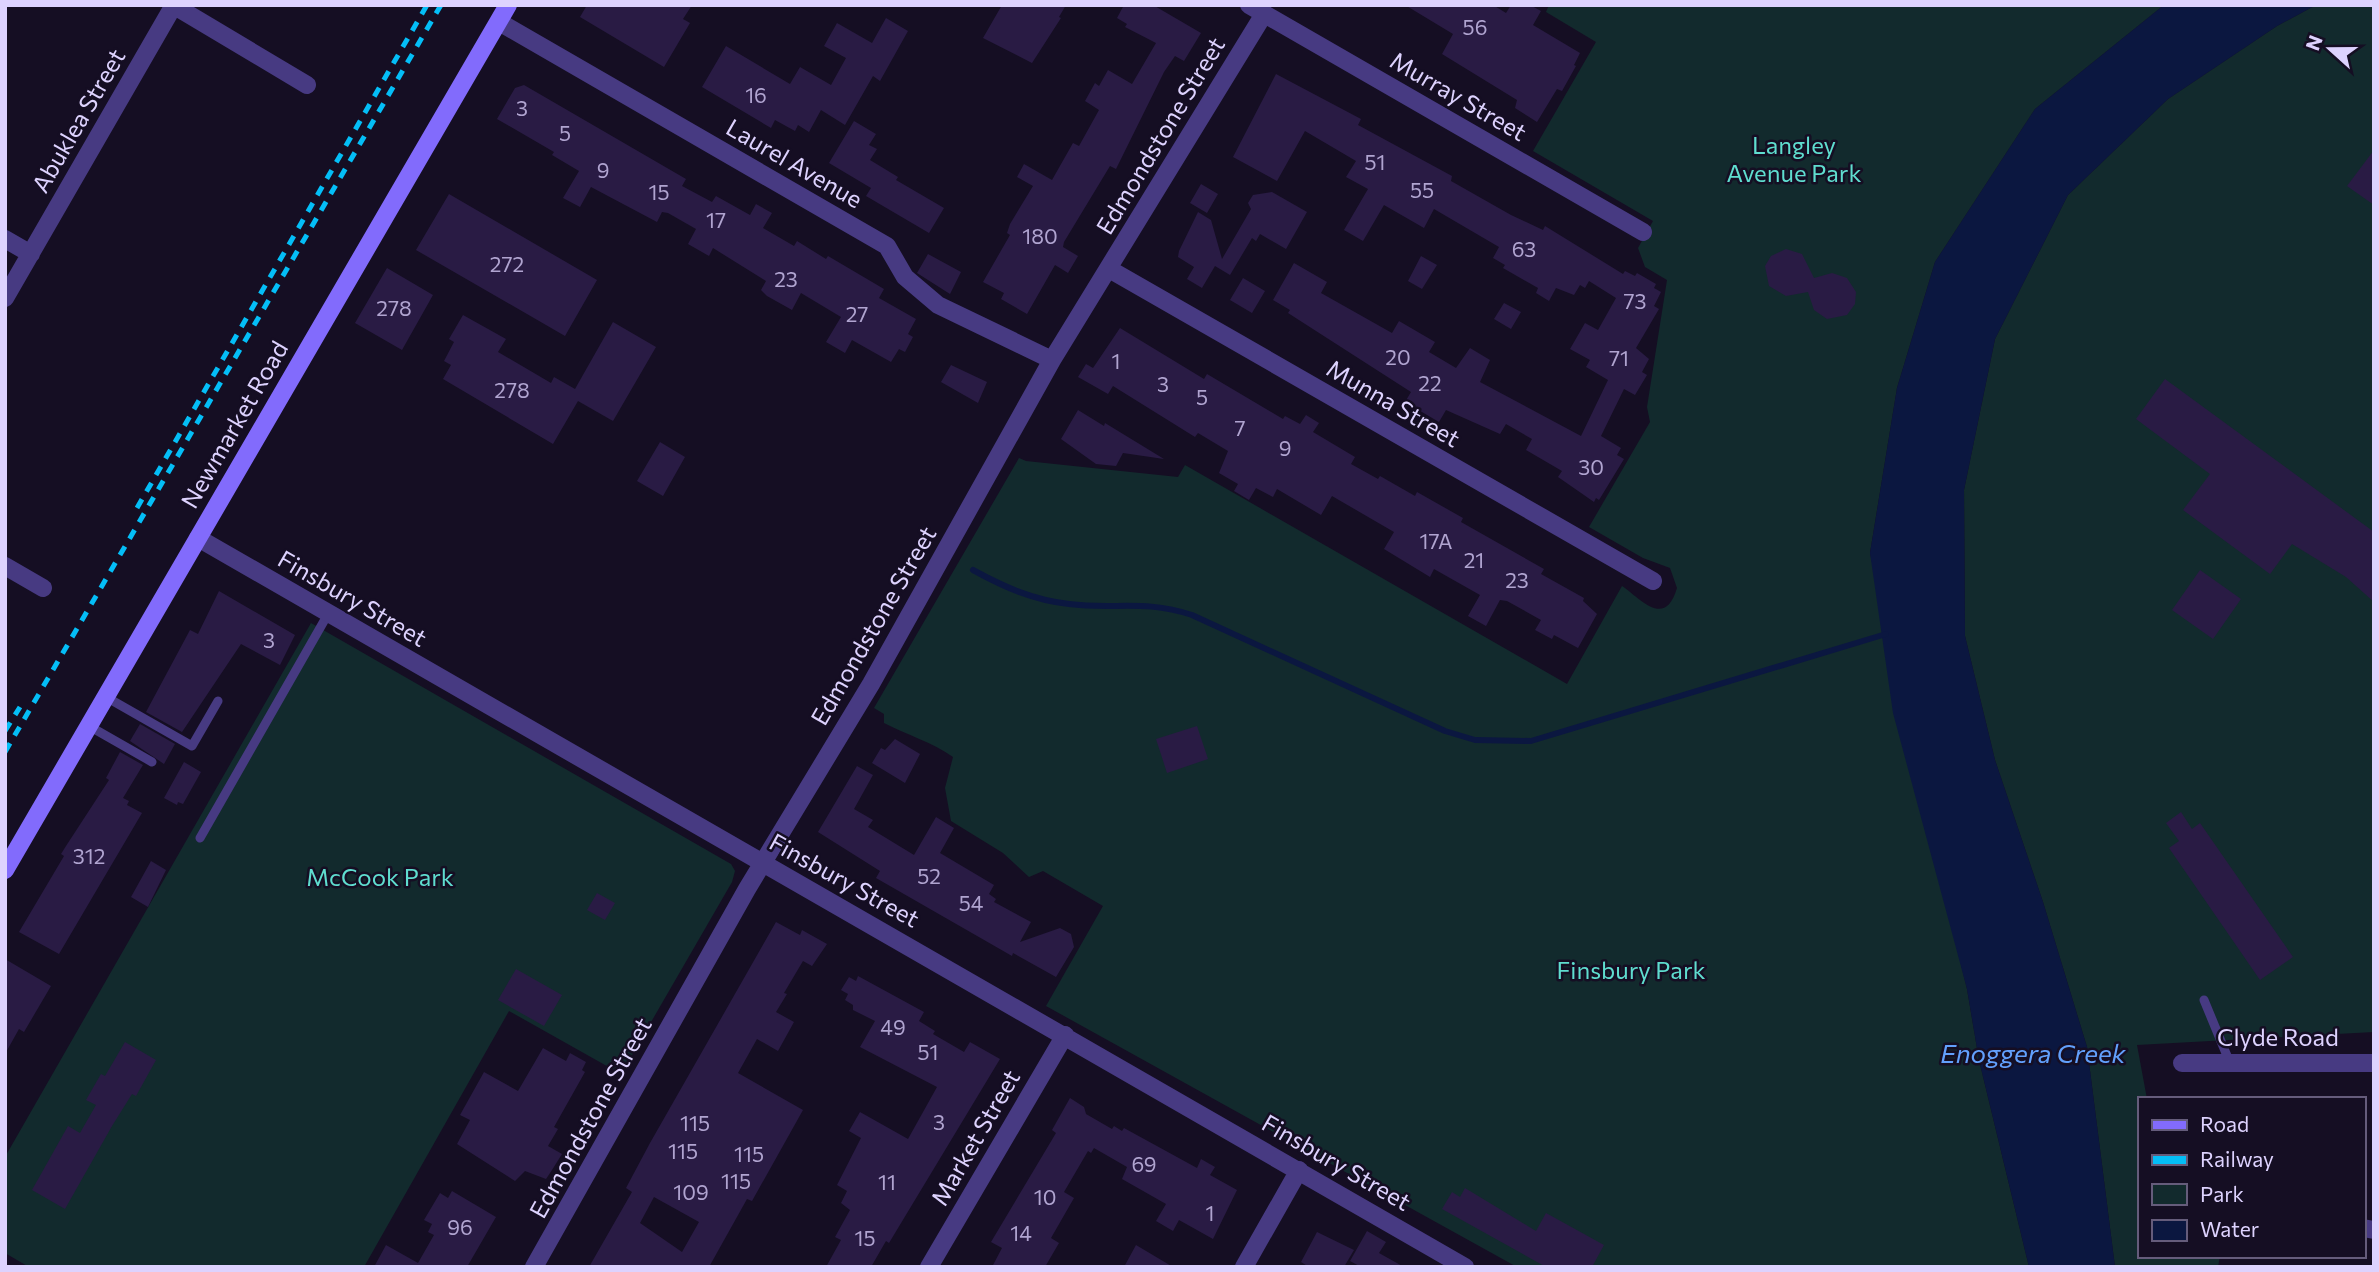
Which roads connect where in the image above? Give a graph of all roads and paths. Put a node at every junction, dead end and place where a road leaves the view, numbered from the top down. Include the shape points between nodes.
1 (508, 5) edge
2 (174, 6) edge
3 (1256, 10) edge
4 (499, 22) junction
5 (307, 85) dead end
6 (1643, 232) dead end
7 (5, 239) edge
8 (31, 254) junction
9 (1109, 269) junction
10 (5, 298) edge
11 (1052, 360) junction
12 (198, 538) junction
13 (5, 566) edge
14 (1653, 582) dead end
15 (43, 588) dead end
16 (328, 614) junction
17 (106, 697) junction
18 (218, 701) dead end
19 (89, 726) junction
20 (152, 762) dead end
21 (200, 838) dead end
22 (763, 863) junction
23 (5, 870) edge
24 (2204, 1000) dead end
25 (1065, 1035) junction
26 (2182, 1063) dead end
27 (2231, 1063) junction
28 (2374, 1063) edge
29 (1299, 1170) junction
30 (534, 1267) edge
31 (929, 1267) edge
32 (1244, 1267) edge
33 (1465, 1267) edge

1 - 4 main road, Newmarket Road
2 - 5 street
2 - 8 street, Abuklea Street
3 - 6 street, Murray Street
3 - 9 street, Edmondstone Street
4 - 11 street, Laurel Avenue via 887,246 905,276 938,305
4 - 12 main road, Newmarket Road
7 - 8 street
8 - 10 street, Abuklea Street
9 - 11 street, Edmondstone Street
9 - 14 street, Munna Street
11 - 22 street, Edmondstone Street via 871,684
12 - 16 street, Finsbury Street
12 - 17 main road, Newmarket Road
13 - 15 street
16 - 21 lane
16 - 22 street, Finsbury Street
17 - 18 lane via 192,746
17 - 19 main road, Newmarket Road
19 - 20 lane
19 - 23 main road, Newmarket Road
22 - 25 street, Finsbury Street
22 - 30 street, Edmondstone Street
24 - 27 lane
25 - 29 street, Finsbury Street
25 - 31 street, Market Street
26 - 27 street, Clyde Road
27 - 28 street, Clyde Road
29 - 32 street
29 - 33 street, Finsbury Street

